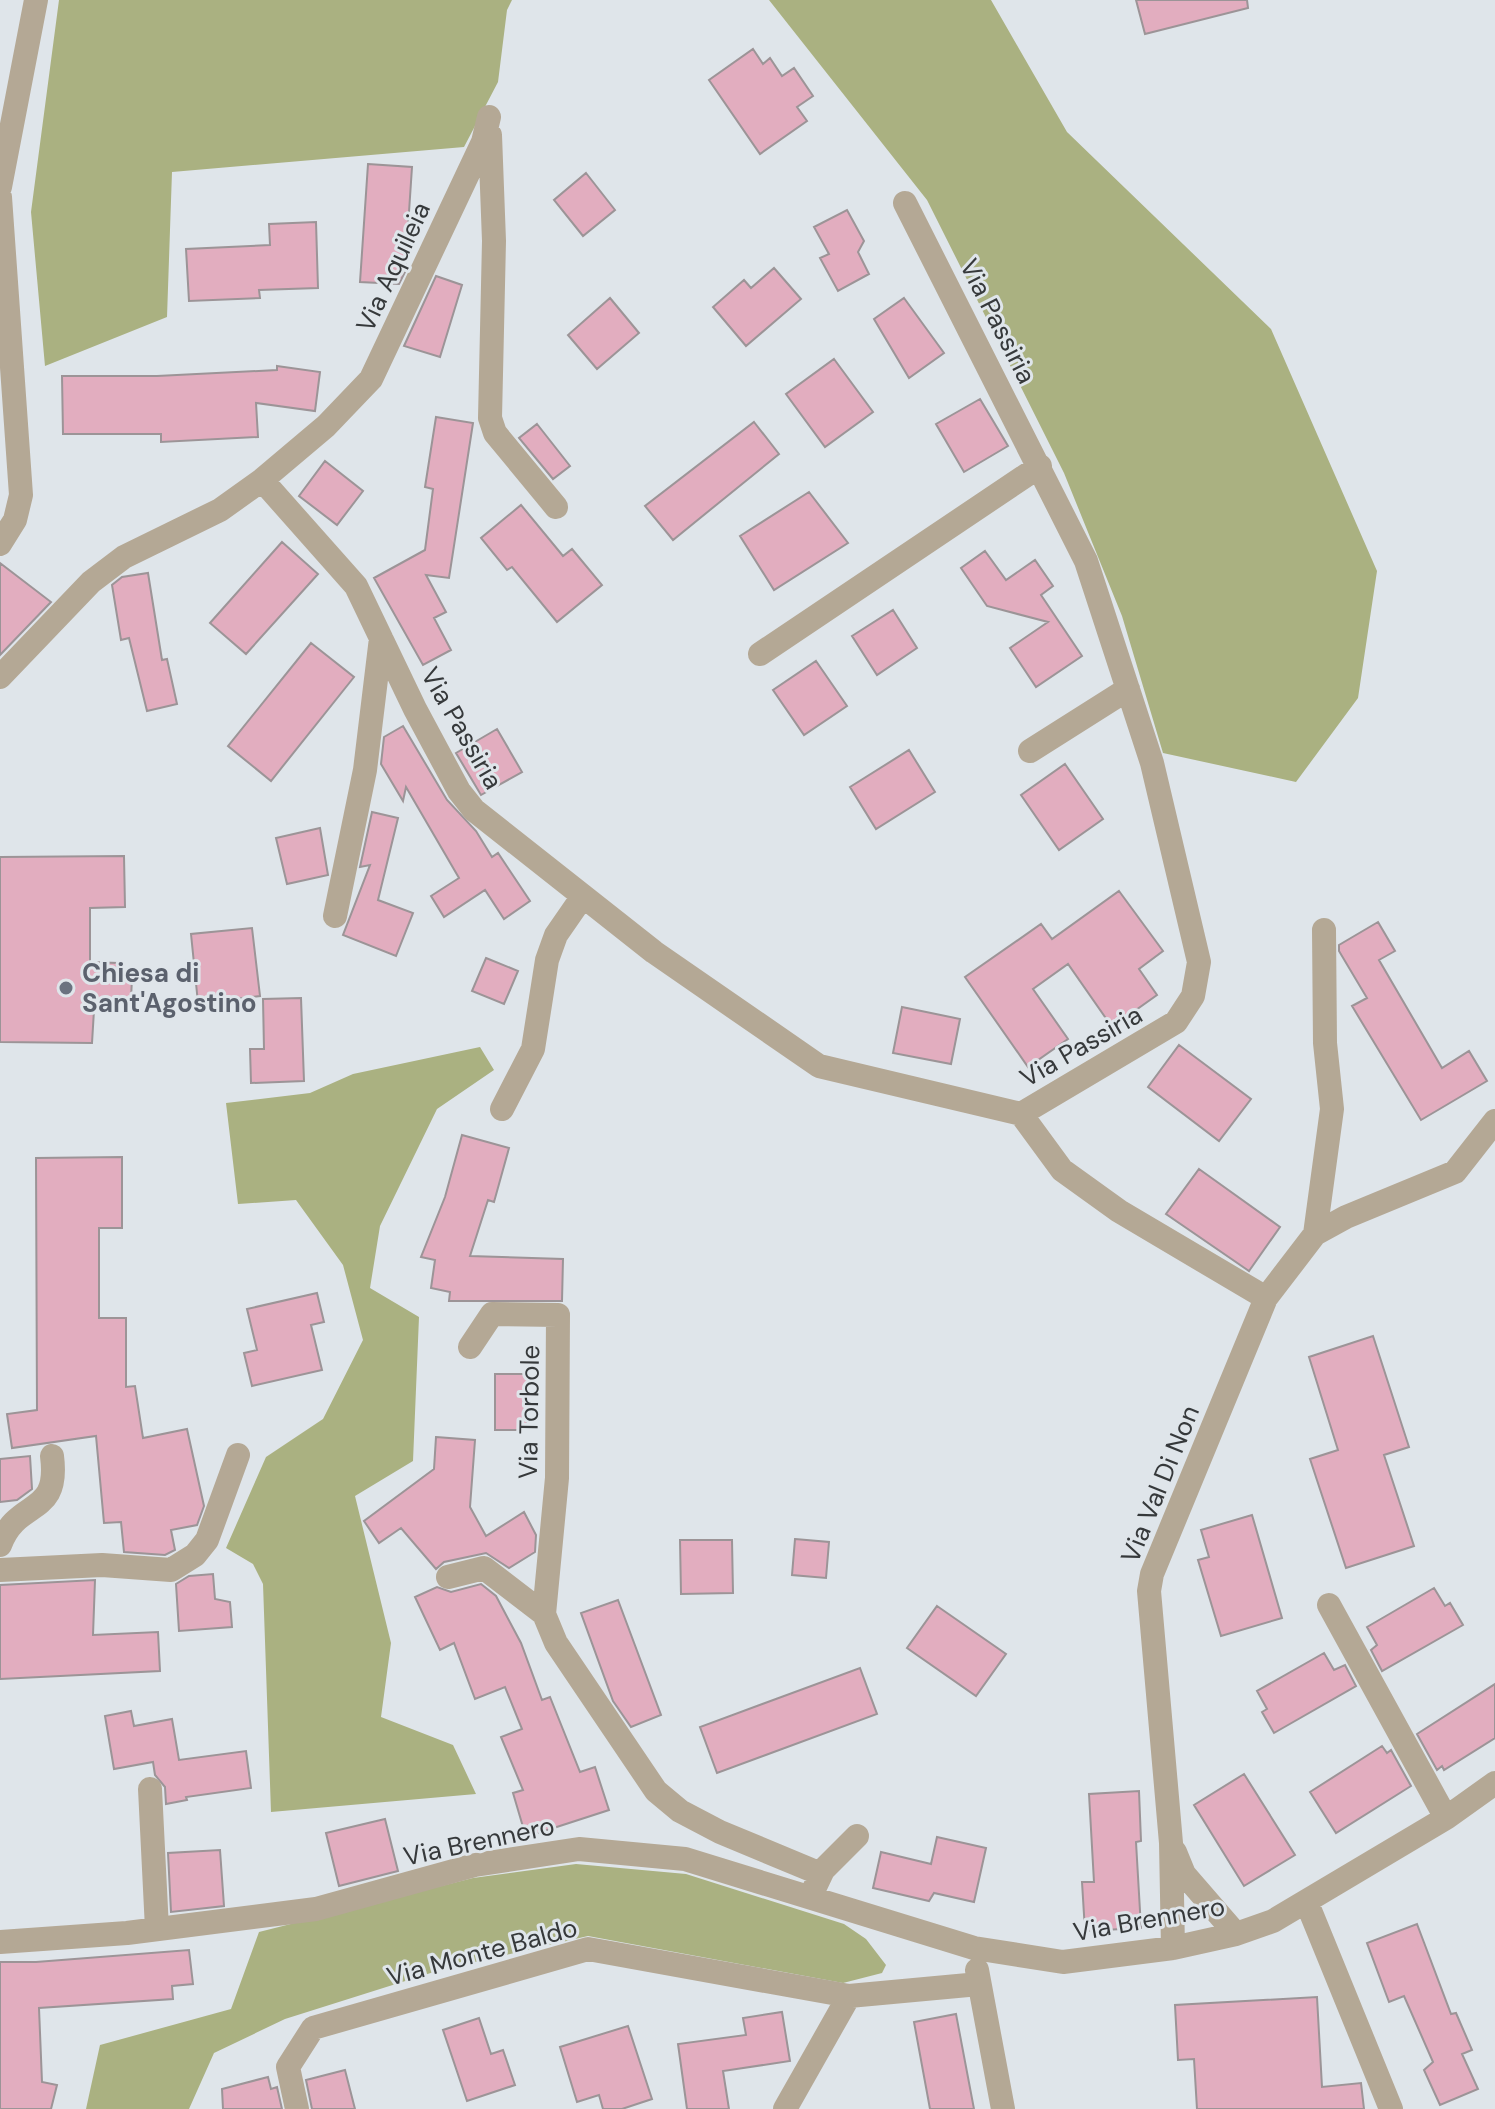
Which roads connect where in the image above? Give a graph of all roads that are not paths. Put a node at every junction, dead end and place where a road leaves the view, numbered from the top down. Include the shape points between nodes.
1 (36, 0) edge
2 (0, 187) edge
3 (0, 197) edge
4 (905, 203) dead end
5 (1040, 466) junction
6 (262, 480) junction
7 (556, 507) dead end
8 (0, 544) edge
9 (381, 637) junction
10 (760, 654) dead end
11 (0, 677) edge
12 (1128, 689) junction
13 (1030, 751) dead end
14 (583, 896) junction
15 (335, 916) dead end
16 (1324, 930) dead end
17 (502, 1109) dead end
18 (1021, 1114) junction
19 (1495, 1121) edge
20 (1315, 1234) junction
21 (1266, 1298) junction
22 (470, 1347) dead end
23 (238, 1455) dead end
24 (52, 1456) dead end
25 (0, 1545) edge
26 (0, 1570) edge
27 (448, 1577) dead end
28 (1329, 1605) dead end
29 (544, 1614) junction
30 (1495, 1783) edge
31 (150, 1789) dead end
32 (1446, 1818) junction
33 (857, 1836) dead end
34 (1171, 1843) junction
35 (816, 1885) junction
36 (1307, 1903) junction
37 (157, 1929) junction
38 (1236, 1934) junction
39 (0, 1942) edge
40 (974, 1948) junction
41 (1173, 1948) junction
42 (979, 1984) junction
43 (849, 1996) junction
44 (297, 2109) edge
45 (785, 2109) edge
46 (1003, 2109) edge
47 (1391, 2109) edge

1 - 2 street
3 - 8 street via 21,495 15,520
4 - 5 street, Via Passiria
5 - 10 street
5 - 12 street, Via Passiria via 1086,561
6 - 7 street, Via Aquileia via 371,379 483,142 489,117 494,241 490,418 495,433
6 - 9 street, Via Passiria via 356,586
6 - 11 street, Via Aquileia via 220,510 113,565
9 - 14 street, Via Passiria via 459,791 474,810
9 - 15 street, Via Passiria via 365,770
12 - 13 street
12 - 18 street, Via Passiria via 1152,763 1199,962 1193,996 1176,1022
14 - 17 street via 556,935 533,1049
14 - 18 street, Via Passiria via 819,1066
16 - 20 street, Via Val Di Non via 1325,1043 1332,1109
18 - 21 street via 1062,1170 1119,1211
19 - 20 street, Via Val Di Non via 1455,1172
20 - 21 street, Via Val Di Non
21 - 34 street, Via Val Di Non via 1149,1591
22 - 29 street, Via Torbole via 492,1314 558,1315 557,1478
23 - 26 street via 207,1540 171,1570 102,1565
24 - 25 street via 51,1493 12,1523
27 - 29 street via 484,1568
28 - 32 street
29 - 35 street via 556,1643 656,1791 680,1811
30 - 32 street, Via Brennero
31 - 37 street
32 - 36 street, Via Brennero
33 - 35 street
34 - 38 street, Via Val Di Non via 1184,1874
34 - 41 street, Via Val Di Non
35 - 37 street, Via Brennero via 685,1859 579,1849 475,1865 316,1909
35 - 40 street, Via Brennero
36 - 38 street, Via Brennero
36 - 47 street
37 - 39 street, Via Brennero
38 - 41 street, Via Brennero
40 - 41 street, Via Brennero via 1063,1962
40 - 42 street
42 - 43 street, Via Monte Baldo
42 - 46 street
43 - 44 street, Via Monte Baldo via 588,1949 313,2028 288,2067
43 - 45 street

